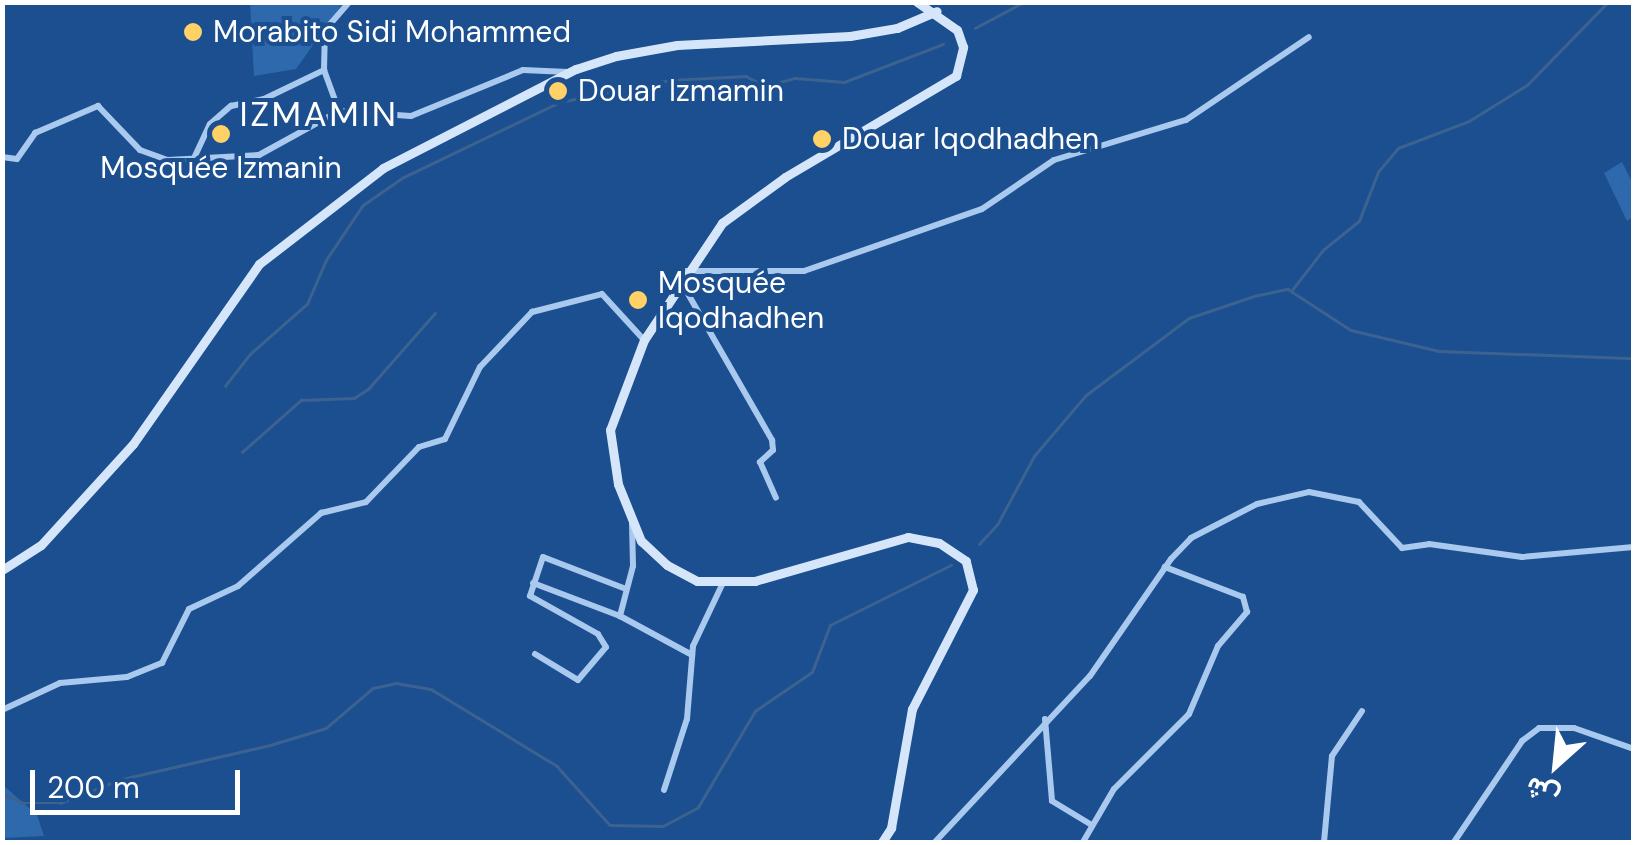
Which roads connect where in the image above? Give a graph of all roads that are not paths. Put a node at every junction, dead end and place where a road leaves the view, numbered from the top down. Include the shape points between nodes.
1 (350, 2) edge
2 (917, 2) edge
3 (938, 11) junction
4 (1309, 37) dead end
5 (324, 70) junction
6 (569, 72) junction
7 (339, 110) junction
8 (195, 156) junction
9 (2, 157) edge
10 (682, 275) junction
11 (644, 340) junction
12 (776, 498) dead end
13 (632, 524) junction
14 (1634, 548) edge
15 (1165, 567) junction
16 (2, 570) edge
17 (533, 583) junction
18 (722, 585) junction
19 (626, 589) junction
20 (620, 616) junction
21 (534, 654) dead end
22 (692, 655) junction
23 (2, 710) edge
24 (1362, 711) dead end
25 (1045, 718) junction
26 (1634, 749) edge
27 (664, 790) dead end
28 (1090, 824) junction
29 (882, 842) edge
30 (935, 842) edge
31 (1082, 842) edge
32 (1324, 842) edge
33 (1454, 842) edge

1 - 5 street via 325,30
2 - 3 street
3 - 6 street via 882,30 677,45
3 - 10 street via 958,30 963,48 956,76 756,196 722,222
4 - 10 street via 1186,120 1054,160 982,209 804,271
5 - 7 street
5 - 8 street via 264,99 231,106 210,124
6 - 7 street via 523,70 411,116
6 - 16 street via 382,168 275,249 242,283 134,444 41,545
7 - 8 street via 259,155
8 - 9 street via 168,160 140,150 98,106 36,133 17,159
10 - 11 street
10 - 12 street via 772,440 773,450 760,462
11 - 13 street via 610,430
11 - 23 street via 596,292 524,317 480,367 445,439 419,446 366,502 321,513 238,586 189,609 162,663 126,677 60,683
13 - 18 street via 667,566
13 - 19 street
14 - 15 street via 1522,557 1429,544 1402,548 1388,540 1364,504 1309,492 1230,516 1191,538
15 - 25 street via 1090,676
15 - 28 street via 1243,597 1247,612 1218,646 1189,714
17 - 19 street via 542,556
17 - 20 street
17 - 21 street via 532,598 598,634 606,647 578,680
18 - 22 street
18 - 29 street via 908,537 939,542 966,561 973,590 912,709 892,828
19 - 20 street
20 - 22 street
22 - 27 street via 687,720
24 - 32 street via 1332,756
25 - 28 street via 1052,801
25 - 30 street
26 - 33 street via 1574,728 1539,728 1522,740
28 - 31 street

